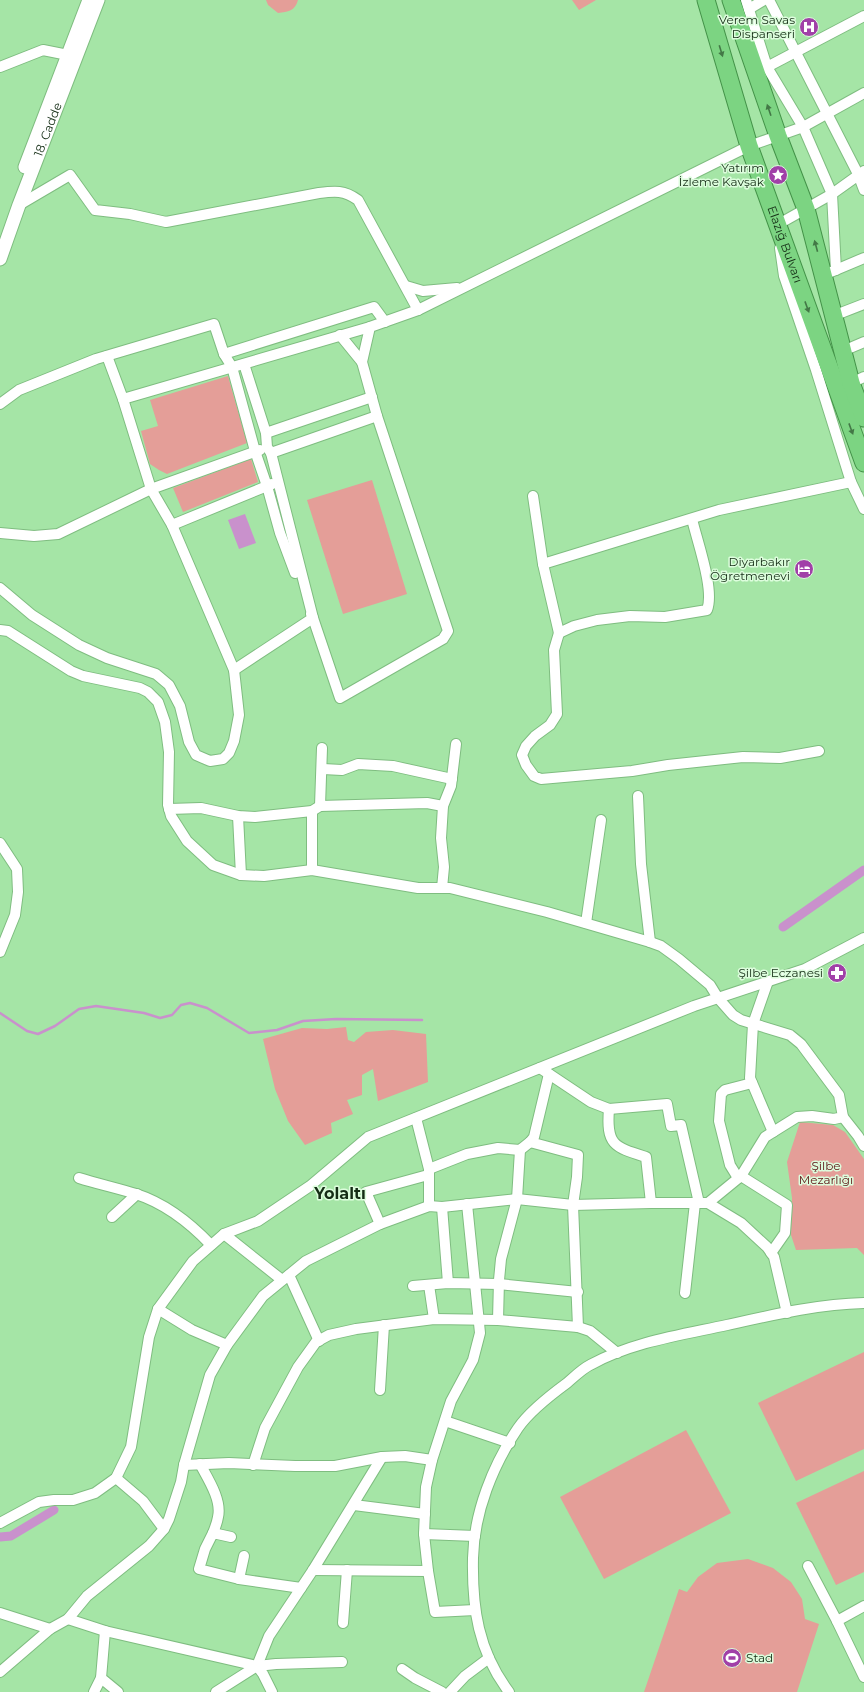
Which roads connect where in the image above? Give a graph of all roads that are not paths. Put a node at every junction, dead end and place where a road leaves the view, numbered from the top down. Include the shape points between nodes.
1 (89, 0) edge
2 (98, 0) edge
3 (706, 0) edge
4 (731, 0) edge
5 (764, 0) edge
6 (769, 0) edge
7 (747, 4) edge
8 (864, 16) edge
9 (794, 52) junction
10 (68, 55) junction
11 (0, 67) edge
12 (767, 67) junction
13 (864, 93) edge
14 (827, 114) junction
15 (803, 128) junction
16 (778, 136) junction
17 (749, 146) junction
18 (861, 172) edge
19 (864, 190) edge
20 (832, 194) junction
21 (19, 205) junction
22 (806, 209) junction
23 (777, 226) junction
24 (0, 237) edge
25 (864, 258) edge
26 (0, 259) edge
27 (830, 272) junction
28 (406, 286) junction
29 (465, 287) junction
30 (864, 304) edge
31 (418, 310) junction
32 (833, 316) junction
33 (385, 322) junction
34 (370, 327) junction
35 (340, 335) junction
36 (264, 341) junction
37 (864, 342) edge
38 (843, 351) junction
39 (224, 354) junction
40 (108, 356) junction
41 (270, 357) junction
42 (362, 362) junction
43 (244, 364) junction
44 (232, 367) junction
45 (858, 380) edge
46 (372, 397) junction
47 (123, 399) junction
48 (0, 404) edge
49 (378, 416) junction
50 (864, 418) edge
51 (266, 433) junction
52 (269, 450) junction
53 (255, 451) junction
54 (864, 463) edge
55 (278, 482) junction
56 (851, 482) junction
57 (267, 486) junction
58 (151, 489) junction
59 (533, 496) dead end
60 (864, 509) edge
61 (692, 519) junction
62 (172, 525) junction
63 (0, 533) edge
64 (543, 564) junction
65 (0, 588) edge
66 (313, 618) junction
67 (0, 630) edge
68 (559, 633) junction
69 (234, 670) junction
70 (456, 744) dead end
71 (322, 748) dead end
72 (819, 752) dead end
73 (323, 769) junction
74 (452, 778) junction
75 (638, 796) dead end
76 (444, 806) junction
77 (316, 808) junction
78 (169, 809) junction
79 (238, 816) junction
80 (600, 820) dead end
81 (0, 843) edge
82 (312, 870) junction
83 (241, 875) junction
84 (442, 888) junction
85 (586, 924) junction
86 (864, 938) edge
87 (650, 942) junction
88 (0, 952) edge
89 (768, 981) junction
90 (718, 998) junction
91 (753, 1024) junction
92 (540, 1068) junction
93 (548, 1074) junction
94 (752, 1083) junction
95 (608, 1109) junction
96 (843, 1117) junction
97 (416, 1118) junction
98 (773, 1132) junction
99 (861, 1135) edge
100 (530, 1142) junction
101 (864, 1146) edge
102 (520, 1150) junction
103 (428, 1172) junction
104 (740, 1177) junction
105 (80, 1178) dead end
106 (137, 1194) junction
107 (517, 1200) junction
108 (651, 1203) junction
109 (701, 1203) junction
110 (467, 1204) junction
111 (573, 1205) junction
112 (429, 1206) junction
113 (442, 1207) junction
114 (112, 1217) dead end
115 (380, 1224) junction
116 (224, 1234) junction
117 (211, 1245) junction
118 (771, 1253) junction
119 (286, 1277) junction
120 (448, 1283) junction
121 (474, 1283) junction
122 (499, 1284) junction
123 (429, 1285) junction
124 (413, 1286) dead end
125 (578, 1292) junction
126 (686, 1293) dead end
127 (864, 1303) edge
128 (158, 1309) junction
129 (787, 1313) junction
130 (434, 1319) junction
131 (479, 1319) junction
132 (498, 1320) junction
133 (384, 1325) junction
134 (578, 1327) junction
135 (319, 1341) junction
136 (227, 1345) junction
137 (617, 1354) junction
138 (380, 1390) dead end
139 (445, 1421) junction
140 (510, 1443) junction
141 (382, 1457) junction
142 (432, 1460) junction
143 (200, 1464) junction
144 (184, 1465) junction
145 (253, 1465) junction
146 (116, 1478) junction
147 (354, 1505) junction
148 (425, 1514) junction
149 (0, 1523) edge
150 (164, 1529) junction
151 (213, 1533) junction
152 (424, 1534) junction
153 (475, 1536) junction
154 (231, 1537) dead end
155 (244, 1556) dead end
156 (808, 1566) dead end
157 (313, 1570) junction
158 (347, 1570) junction
159 (428, 1571) junction
160 (239, 1579) junction
161 (300, 1588) junction
162 (864, 1606) edge
163 (475, 1610) junction
164 (0, 1613) edge
165 (68, 1619) junction
166 (837, 1621) junction
167 (343, 1623) dead end
168 (50, 1629) junction
169 (105, 1631) junction
170 (489, 1658) junction
171 (342, 1662) dead end
172 (257, 1666) junction
173 (402, 1669) dead end
174 (0, 1672) edge
175 (864, 1677) edge
176 (101, 1678) junction
177 (94, 1692) edge
178 (118, 1692) edge
179 (216, 1692) edge
180 (272, 1692) edge
181 (442, 1692) edge
182 (450, 1692) edge
183 (510, 1692) edge

1 - 10 street, 18. Cadde
2 - 21 street, 18. Cadde
3 -> 17 highway, Elazığ Bulvarı
16 -> 4 highway
5 - 7 street
6 - 9 street
7 - 12 street
8 - 9 street
9 - 12 street
9 - 14 street
10 - 11 street via 43,50
10 - 24 street, 18. Cadde
12 - 15 street
13 - 14 street
14 - 15 street
14 - 18 street
15 - 16 street
15 - 20 street
16 - 17 street
16 - 22 highway
17 - 23 highway, Elazığ Bulvarı
17 - 29 street
18 - 19 street
18 - 20 street
20 - 22 street
20 - 27 street
21 - 26 street, 18. Cadde
21 - 28 street via 70,175 95,210 166,222 319,193 344,192 358,200
22 - 23 street
27 -> 22 highway
23 -> 54 highway, Elazığ Bulvarı
23 - 56 street via 784,276
25 - 27 street
27 - 32 highway
28 - 29 street via 423,291
28 - 31 street
29 - 31 street
30 - 32 street
31 - 33 street
32 - 38 highway
33 - 34 street
33 - 36 street via 374,307
34 - 35 street
34 - 42 street
35 - 41 street
35 - 42 street
36 - 39 street
36 - 41 street
37 - 38 street
38 - 45 highway
39 - 40 street via 214,324
39 - 44 street
40 - 47 street
40 - 48 street via 19,390
41 - 43 street
42 - 46 street
43 - 44 street
43 - 51 street
44 - 47 street
44 - 53 street
45 - 50 highway
46 - 49 street
46 - 51 street
47 - 58 street
49 - 52 street
49 - 66 street via 448,631 443,639 340,698
51 - 52 street
52 - 53 street
52 - 55 street
53 - 57 street
53 - 58 street
55 - 57 street
55 - 66 street
56 - 60 street
56 - 61 street via 719,510
57 - 62 street
57 - 66 street via 280,533
58 - 62 street
58 - 63 street via 58,534 34,536
59 - 64 street
61 - 64 street
61 - 68 street via 707,578 707,610 665,617 630,616 597,620
62 - 69 street
64 - 68 street
65 - 69 street via 32,615 79,645 107,658 156,674 169,685 180,706 189,742 196,755 210,761 223,759 234,741 239,715
66 - 69 street
67 - 78 street via 8,631 71,671 140,688 158,702 165,722 169,752
68 - 72 street via 554,650 557,714 550,725 526,746 522,755 534,776 541,779 558,779 743,757 780,758
70 - 74 street
71 - 73 street
73 - 74 street via 342,770 358,764 393,766
73 - 77 street
74 - 76 street
75 - 87 street via 641,864
76 - 77 street via 427,803
76 - 84 street via 441,838 444,866
77 - 79 street via 255,817
77 - 82 street
78 - 79 street via 201,808
78 - 83 street via 177,827 202,856 213,865
79 - 83 street
80 - 85 street
81 - 88 street via 17,869 18,892 15,915
82 - 83 street via 264,876
82 - 84 street via 418,888
84 - 85 street
85 - 87 street
86 - 89 street via 805,969
87 - 90 street via 662,946 679,959 710,985
89 - 90 street
89 - 91 street
90 - 91 street via 733,1015
90 - 92 street
91 - 94 street via 750,1078
91 - 96 street via 790,1034 801,1044 839,1095
92 - 93 street
92 - 97 street
93 - 95 street via 591,1102
93 - 100 street via 534,1136
94 - 98 street
94 - 104 street via 725,1090 721,1094 719,1121 730,1165
95 - 108 street via 609,1134 614,1142 623,1150 646,1156
95 - 109 street via 667,1104 671,1126 682,1125
96 - 98 street via 797,1117
96 - 99 street
97 - 103 street
97 - 116 street via 368,1137 310,1186 258,1221
98 - 104 street via 765,1137
99 - 101 street
100 - 102 street
100 - 111 street via 578,1154
102 - 103 street via 498,1148 467,1154
102 - 107 street
103 - 112 street
103 - 115 street via 366,1192
104 - 109 street
104 - 118 street via 787,1205 785,1233
105 - 106 street
106 - 114 street
106 - 117 street via 193,1226
107 - 110 street
107 - 111 street
107 - 122 street via 502,1259
108 - 109 street
108 - 111 street
109 - 118 street via 741,1223
109 - 126 street
110 - 113 street
110 - 121 street
111 - 125 street
112 - 113 street
112 - 115 street
113 - 120 street
115 - 119 street via 306,1261
116 - 117 street
116 - 119 street
117 - 128 street via 193,1261
118 - 129 street
119 - 135 street
119 - 136 street via 263,1296
120 - 121 street
120 - 123 street
121 - 122 street
121 - 131 street
122 - 125 street
122 - 132 street
123 - 124 street
123 - 130 street
125 - 134 street
127 - 129 street via 836,1304
128 - 136 street via 192,1330
128 - 146 street via 149,1337 131,1447
129 - 137 street via 638,1345
130 - 131 street
130 - 133 street
131 - 132 street
131 - 139 street via 480,1333 472,1360 458,1385
132 - 134 street
133 - 135 street via 329,1335
133 - 138 street
134 - 137 street via 590,1331
135 - 145 street via 298,1367 265,1428
136 - 144 street via 210,1375
137 - 140 street via 589,1365 550,1395 519,1427
139 - 140 street
139 - 142 street
140 - 153 street via 498,1464 481,1506
141 - 142 street via 405,1456
141 - 145 street via 335,1466
141 - 147 street
142 - 148 street via 426,1487
143 - 144 street
143 - 145 street
143 - 151 street via 213,1489 219,1509
144 - 150 street via 181,1482
146 - 149 street via 95,1493 73,1500 40,1502
146 - 150 street via 143,1500
147 - 148 street
147 - 157 street
148 - 152 street
150 - 165 street via 149,1546 87,1596
151 - 154 street
151 - 160 street via 199,1569
152 - 153 street
152 - 159 street
153 - 163 street via 472,1590
155 - 160 street
156 - 166 street
157 - 158 street
157 - 161 street
158 - 159 street
158 - 167 street
159 - 163 street via 436,1612
160 - 161 street
161 - 172 street via 270,1636
162 - 166 street
163 - 170 street
164 - 168 street
165 - 168 street
165 - 169 street
166 - 175 street
168 - 174 street
169 - 172 street
169 - 176 street
170 - 182 street via 465,1676
170 - 183 street
171 - 172 street
172 - 179 street
172 - 180 street
173 - 181 street
176 - 177 street
176 - 178 street

